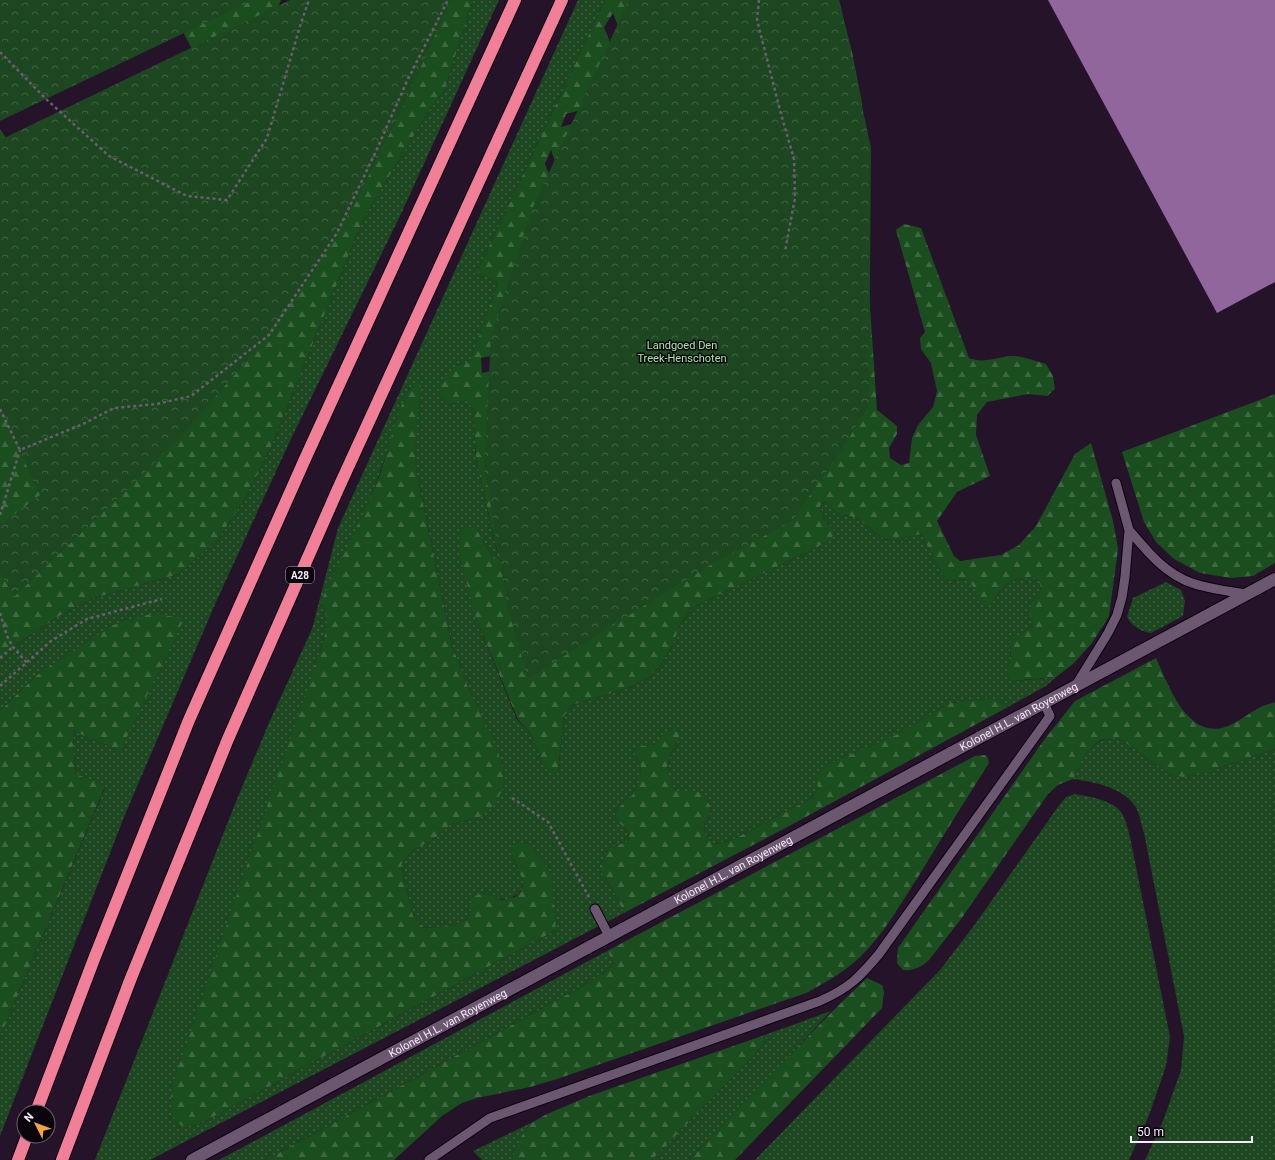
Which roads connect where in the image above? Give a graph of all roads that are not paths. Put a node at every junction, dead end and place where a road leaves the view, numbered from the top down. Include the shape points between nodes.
1 (515, 0) edge
2 (562, 0) edge
3 (1116, 483) dead end
4 (1129, 530) junction
5 (1275, 579) edge
6 (1246, 594) junction
7 (1076, 685) junction
8 (1044, 703) junction
9 (595, 909) road end
10 (609, 936) junction
11 (39, 1104) edge
12 (24, 1144) edge
13 (18, 1160) edge
14 (62, 1160) edge
15 (192, 1160) edge
16 (429, 1160) edge

1 - 11 highway via 189,720
2 - 14 highway, A28 via 341,482 228,738 131,978
3 - 4 lane
4 - 6 lane via 1156,560 1181,578 1192,583
4 - 7 lane via 1125,577 1116,615
5 - 6 street, Kolonel H.L. van Royenweg
6 - 7 street, Kolonel H.L. van Royenweg
7 - 8 street, Kolonel H.L. van Royenweg
8 - 10 street, Kolonel H.L. van Royenweg
8 - 16 lane via 1050,716 879,954 850,985 820,1001 490,1118
9 - 10 lane
10 - 15 street, Kolonel H.L. van Royenweg
12 - 13 highway

